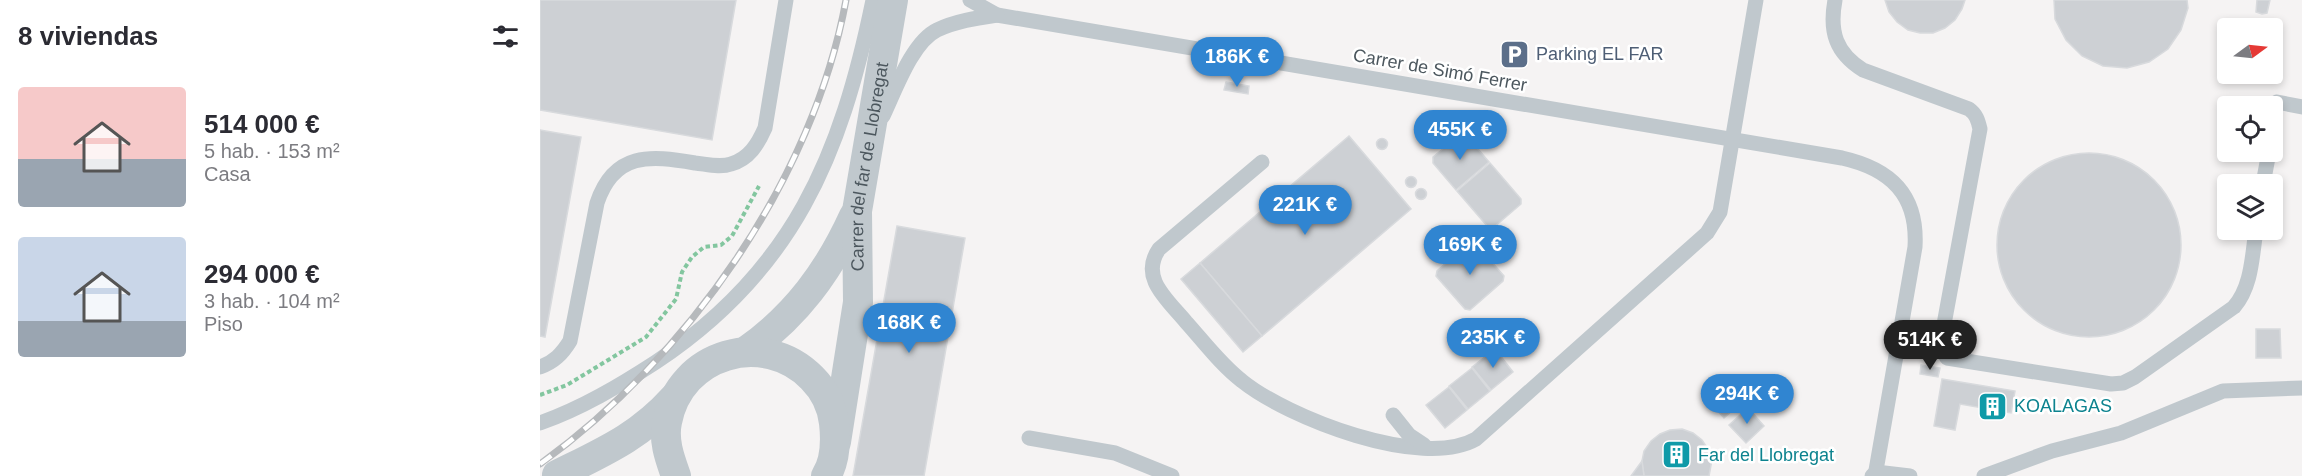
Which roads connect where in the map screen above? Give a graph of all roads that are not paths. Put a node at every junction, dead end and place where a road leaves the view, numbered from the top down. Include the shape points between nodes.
1 (786, 0) edge
2 (873, 0) edge
3 (893, 0) edge
4 (970, 0) edge
5 (1756, 0) edge
6 (1834, 0) edge
7 (997, 15) junction
8 (2283, 103) edge
9 (2302, 106) edge
10 (1732, 140) junction
11 (868, 147) junction
12 (1262, 162) dead end
13 (857, 211) junction
14 (2254, 240) edge
15 (746, 351) junction
16 (540, 367) edge
17 (2302, 388) edge
18 (676, 396) junction
19 (1393, 415) dead end
20 (540, 423) edge
21 (1029, 438) dead end
22 (836, 442) junction
23 (1442, 449) junction
24 (1874, 474) edge
25 (554, 475) edge
26 (604, 476) edge
27 (676, 476) edge
28 (826, 476) edge
29 (1173, 476) edge
30 (1910, 476) edge
31 (1984, 476) edge

1 - 16 lane via 765,128 753,150 730,165 648,158 623,166 613,175 597,203 570,341 551,363
2 - 20 lane via 855,78 834,144 790,230 750,284 699,331 649,367 590,402
3 - 11 street, Carrer del far de Llobregat
4 - 7 lane
5 - 10 lane
6 - 14 lane via 1833,32 1848,61 1969,109 1978,121 1980,129 1940,346 1947,358 2111,384 2123,382 2234,307 2247,286
7 - 10 lane, Carrer de Simó Ferrer
7 - 11 lane via 938,30 920,44
8 - 9 lane
10 - 23 lane via 1720,212 1707,233 1476,439
10 - 24 lane, Carrer de Simó Ferrer via 1842,158 1876,168 1901,190 1914,217 1915,247
11 - 13 street, Carrer del far de Llobregat
12 - 23 lane via 1159,249 1151,268 1158,289 1220,360 1264,396 1348,435
13 - 15 street via 838,252 816,283 792,312
13 - 22 street, Carrer del far de Llobregat via 858,302
15 - 18 street, Carrer del far de Llobregat via 718,357 694,373
15 - 22 street, Carrer del far de Llobregat via 775,354 801,367 821,387 833,414
17 - 31 lane via 2223,391 2121,433 2052,451
18 - 25 street via 644,428
18 - 27 street, Carrer del far de Llobregat via 667,423 667,452
19 - 23 lane via 1416,441
21 - 29 lane via 1114,453
22 - 28 street, Carrer del far de Llobregat
24 - 30 lane
25 - 26 street

